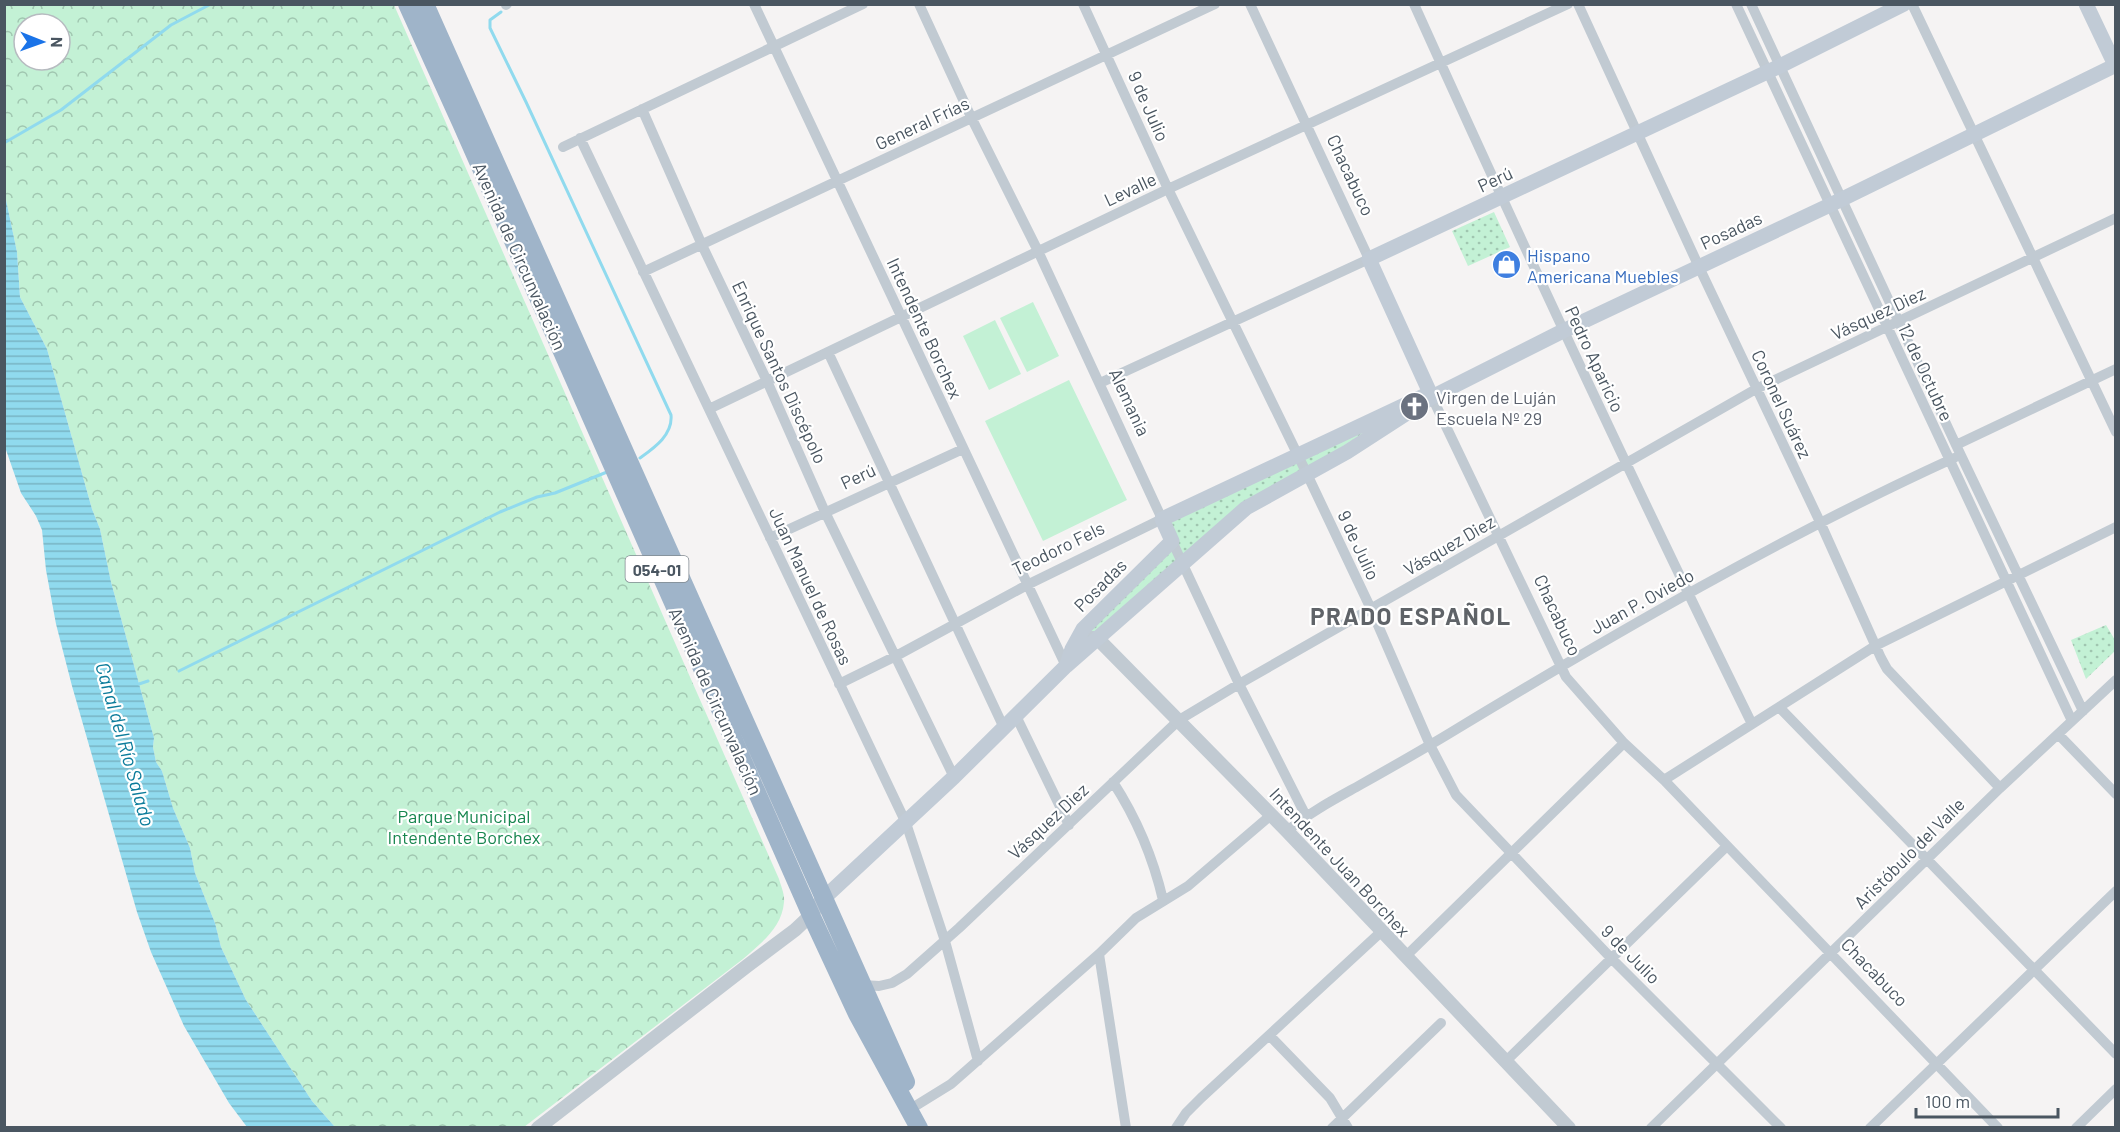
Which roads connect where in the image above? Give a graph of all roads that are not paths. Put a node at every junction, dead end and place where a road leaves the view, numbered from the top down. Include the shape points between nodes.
1 (407, 4) edge
2 (425, 4) edge
3 (754, 4) edge
4 (863, 4) edge
5 (919, 4) edge
6 (1083, 4) edge
7 (1215, 4) edge
8 (1250, 4) edge
9 (1414, 4) edge
10 (1568, 4) edge
11 (1578, 4) edge
12 (1736, 4) edge
13 (1751, 4) edge
14 (1904, 4) edge
15 (1911, 4) edge
16 (2086, 4) edge
17 (774, 46) junction
18 (1107, 55) junction
19 (1440, 63) junction
20 (2115, 66) edge
21 (1774, 69) junction
22 (642, 109) junction
23 (972, 118) junction
24 (1306, 125) junction
25 (1637, 133) junction
26 (1974, 134) junction
27 (580, 138) junction
28 (563, 147) dead end
29 (838, 181) junction
30 (1168, 189) junction
31 (1501, 198) junction
32 (1836, 202) junction
33 (2115, 218) edge
34 (702, 244) junction
35 (1038, 251) junction
36 (2033, 258) junction
37 (1369, 259) junction
38 (1699, 267) junction
39 (644, 272) junction
40 (902, 317) junction
41 (1234, 322) junction
42 (1899, 322) junction
43 (1887, 327) junction
44 (1563, 331) junction
45 (828, 352) junction
46 (2115, 369) edge
47 (767, 381) junction
48 (2091, 381) junction
49 (1100, 383) junction
50 (1756, 389) junction
51 (1431, 395) junction
52 (709, 409) junction
53 (2115, 432) edge
54 (963, 448) junction
55 (1958, 450) junction
56 (1299, 456) junction
57 (1949, 460) junction
58 (1625, 464) junction
59 (1307, 474) junction
60 (888, 483) junction
61 (825, 512) junction
62 (1162, 519) junction
63 (1820, 522) junction
64 (2115, 527) edge
65 (1498, 535) junction
66 (770, 538) junction
67 (1172, 541) junction
68 (1183, 564) junction
69 (2018, 575) junction
70 (2005, 582) junction
71 (1027, 585) junction
72 (1688, 594) junction
73 (1371, 609) junction
74 (954, 624) junction
75 (1050, 632) junction
76 (1077, 638) junction
77 (1097, 638) junction
78 (1875, 646) junction
79 (896, 656) junction
80 (1066, 666) junction
81 (1560, 667) junction
82 (2115, 680) edge
83 (839, 684) junction
84 (1239, 684) junction
85 (1779, 707) junction
86 (2083, 711) junction
87 (1016, 716) junction
88 (1179, 720) junction
89 (2072, 721) junction
90 (1752, 724) junction
91 (1004, 728) junction
92 (2058, 734) junction
93 (1624, 743) junction
94 (1430, 745) junction
95 (954, 777) junction
96 (1664, 780) junction
97 (1113, 782) junction
98 (2000, 788) junction
99 (2115, 794) edge
100 (1271, 815) junction
101 (1306, 816) junction
102 (906, 823) junction
103 (1069, 825) junction
104 (1287, 831) junction
105 (1727, 846) junction
106 (1511, 855) junction
107 (1926, 860) junction
108 (2115, 891) edge
109 (823, 899) junction
110 (1163, 900) junction
111 (811, 915) junction
112 (1382, 931) junction
113 (945, 941) junction
114 (1099, 954) junction
115 (1831, 954) junction
116 (1405, 957) junction
117 (1611, 958) junction
118 (2034, 970) junction
119 (862, 985) junction
120 (1442, 1023) dead end
121 (1270, 1036) junction
122 (2115, 1054) edge
123 (978, 1061) junction
124 (1506, 1061) junction
125 (1717, 1063) junction
126 (1936, 1064) junction
127 (2115, 1089) edge
128 (917, 1105) junction
129 (1345, 1123) edge
130 (538, 1128) edge
131 (919, 1128) edge
132 (926, 1128) edge
133 (1126, 1128) edge
134 (1176, 1128) edge
135 (1332, 1128) edge
136 (1569, 1128) edge
137 (1651, 1128) edge
138 (1781, 1128) edge
139 (1870, 1128) edge
140 (1998, 1128) edge
141 (2076, 1128) edge

1 - 111 highway, Avenida de Circunvalación / 054-01
2 - 109 highway, Avenida de Circunvalación / 054-01
3 - 17 street, Intendente Borchex
4 - 17 street
5 - 23 street, Alemania
6 - 18 street, 9 de Julio
7 - 18 street, General Frías
8 - 24 street, Chacabuco
9 - 19 street, Pedro Aparicio
10 - 19 street, Levalle
11 - 25 street, Coronel Suárez
12 - 21 street, 12 de Octubre
13 - 21 street, 12 de Octubre
14 - 21 main road, Perú
15 - 26 street
16 - 20 main road
17 - 22 street
17 - 29 street, Intendente Borchex
18 - 23 street, General Frías
18 - 30 street, 9 de Julio
19 - 24 street, Levalle
19 - 31 street, Pedro Aparicio
20 - 26 main road, Posadas
21 - 25 main road, Perú
21 - 32 street, 12 de Octubre
22 - 27 street
22 - 34 street, Enrique Santos Discépolo
23 - 29 street, General Frías
23 - 35 street, Alemania
24 - 30 street, Levalle
24 - 37 street, Chacabuco
25 - 31 main road, Perú
25 - 38 street, Coronel Suárez
26 - 32 main road, Posadas
26 - 36 street
27 - 28 street
27 - 39 street, Juan Manuel de Rosas
29 - 34 street, General Frías
29 - 40 street, Intendente Borchex
30 - 35 street, Levalle
30 - 41 street, 9 de Julio
31 - 37 main road, Perú
31 - 44 street, Pedro Aparicio
32 - 38 main road, Posadas
32 - 42 street, 12 de Octubre
32 - 43 street, 12 de Octubre
33 - 36 street, Vásquez Diez
34 - 39 street, General Frías
34 - 47 street, Enrique Santos Discépolo
35 - 40 street, Levalle
35 - 49 street, Alemania
36 - 42 street, Vásquez Diez
36 - 48 street
37 - 41 street, Perú
37 - 51 main road, Chacabuco
38 - 44 main road, Posadas
38 - 50 street, Coronel Suárez
39 - 52 street, Juan Manuel de Rosas
40 - 45 street, Levalle
40 - 54 street, Intendente Borchex
41 - 49 street, Perú
41 - 56 street, 9 de Julio
42 - 43 street, Vásquez Diez
42 - 55 street, 12 de Octubre
43 - 50 street, Vásquez Diez
43 - 57 street, 12 de Octubre
44 - 51 main road, Posadas
44 - 58 street, Pedro Aparicio
45 - 47 street, Levalle
45 - 60 street
46 - 48 street, Juan P. Oviedo
47 - 52 street, Levalle
47 - 61 street, Enrique Santos Discépolo
48 - 53 street
48 - 55 street, Juan P. Oviedo
49 - 62 street, Alemania
50 - 58 street, Vásquez Diez
50 - 63 street, Coronel Suárez
51 - 56 main road, Posadas
51 - 59 main road, Posadas
51 - 65 street, Chacabuco
52 - 66 street, Juan Manuel de Rosas
54 - 60 street, Perú
54 - 71 street, Intendente Borchex
55 - 57 street, Juan P. Oviedo
55 - 69 street, 12 de Octubre
56 - 59 street, 9 de Julio
56 - 62 main road, Teodoro Fels
57 - 63 street, Juan P. Oviedo
57 - 70 street, 12 de Octubre
58 - 65 street, Vásquez Diez
58 - 72 street, Pedro Aparicio
59 - 68 main road, Posadas via 1246,508
59 - 73 street, 9 de Julio
60 - 61 street, Perú
60 - 74 street
61 - 66 street, Perú
61 - 79 street, Enrique Santos Discépolo
62 - 67 main road, Alemania
62 - 71 street, Teodoro Fels
63 - 72 street, Juan P. Oviedo
63 - 78 street, Coronel Suárez
64 - 69 street
65 - 73 street, Vásquez Diez
65 - 81 street, Chacabuco
66 - 83 street, Juan Manuel de Rosas
67 - 68 street, Alemania
67 - 76 main road, Posadas
68 - 77 main road, Posadas
68 - 84 street, Alemania
69 - 70 street
69 - 86 street, 12 de Octubre
70 - 78 street
70 - 89 street, 12 de Octubre
71 - 74 street, Teodoro Fels
71 - 75 street, Intendente Borchex
72 - 81 street, Juan P. Oviedo
72 - 90 street, Pedro Aparicio
73 - 84 street, Vásquez Diez
73 - 94 street, 9 de Julio
74 - 79 street, Teodoro Fels
74 - 91 street
75 - 76 street via 1062,639
75 - 80 street, Intendente Borchex
76 - 77 street
76 - 80 main road, Posadas
77 - 80 main road, Posadas
77 - 88 street, Intendente Juan Borchex
78 - 85 street
78 - 98 street, Coronel Suárez via 1887,669
79 - 83 street, Teodoro Fels
79 - 95 street, Enrique Santos Discépolo
80 - 87 main road, Posadas
81 - 93 street, Chacabuco
81 - 94 street, Juan P. Oviedo
82 - 86 street, Aristóbulo del Valle
83 - 102 street, Juan Manuel de Rosas
84 - 88 street, Vásquez Diez
84 - 101 street, Alemania
85 - 90 street
85 - 107 street
86 - 89 street, Aristóbulo del Valle
87 - 91 main road, Posadas
87 - 103 street
88 - 97 street, Vásquez Diez
88 - 100 street, Intendente Juan Borchex
89 - 92 street, Aristóbulo del Valle
90 - 96 street
91 - 95 main road, Posadas
92 - 98 street, Aristóbulo del Valle
92 - 99 street
93 - 96 street, Chacabuco
93 - 106 street
94 - 101 street, Juan P. Oviedo
94 - 106 street, 9 de Julio via 1456,795
95 - 102 main road, Posadas
96 - 105 street, Chacabuco
97 - 103 street, Vásquez Diez
97 - 110 street via 1143,835
98 - 107 street, Aristóbulo del Valle
100 - 104 street, Intendente Juan Borchex
100 - 110 street via 1204,873
101 - 104 street, Juan P. Oviedo
102 - 109 main road, Posadas
102 - 113 street, Juan Manuel de Rosas
103 - 113 street, Vásquez Diez
104 - 112 street, Intendente Juan Borchex
105 - 115 street, Chacabuco
105 - 117 street
106 - 116 street
106 - 117 street, 9 de Julio
107 - 115 street, Aristóbulo del Valle
107 - 118 street
108 - 118 street
109 - 111 main road, Posadas
109 - 119 highway, Avenida de Circunvalación / 054-01
110 - 114 street via 1136,918
111 - 130 street
111 - 131 highway, Avenida de Circunvalación / 054-01 via 857,1014
112 - 116 street, Intendente Juan Borchex
112 - 121 street
113 - 119 street, Vásquez Diez via 892,983
113 - 123 street, Juan Manuel de Rosas
114 - 123 street
114 - 133 street
115 - 125 street, Aristóbulo del Valle
115 - 126 street, Chacabuco
116 - 124 street, Intendente Juan Borchex
117 - 124 street
117 - 125 street, 9 de Julio
118 - 122 street
118 - 126 street
119 - 128 highway, Avenida de Circunvalación / 054-01
120 - 129 street
121 - 129 street via 1330,1098
121 - 134 street via 1201,1098
123 - 128 street
124 - 136 street, Intendente Juan Borchex
125 - 137 street, Aristóbulo del Valle
125 - 138 street, 9 de Julio
126 - 139 street
126 - 140 street, Chacabuco
127 - 141 street
128 - 132 highway, Avenida de Circunvalación / 054-01
129 - 135 street

